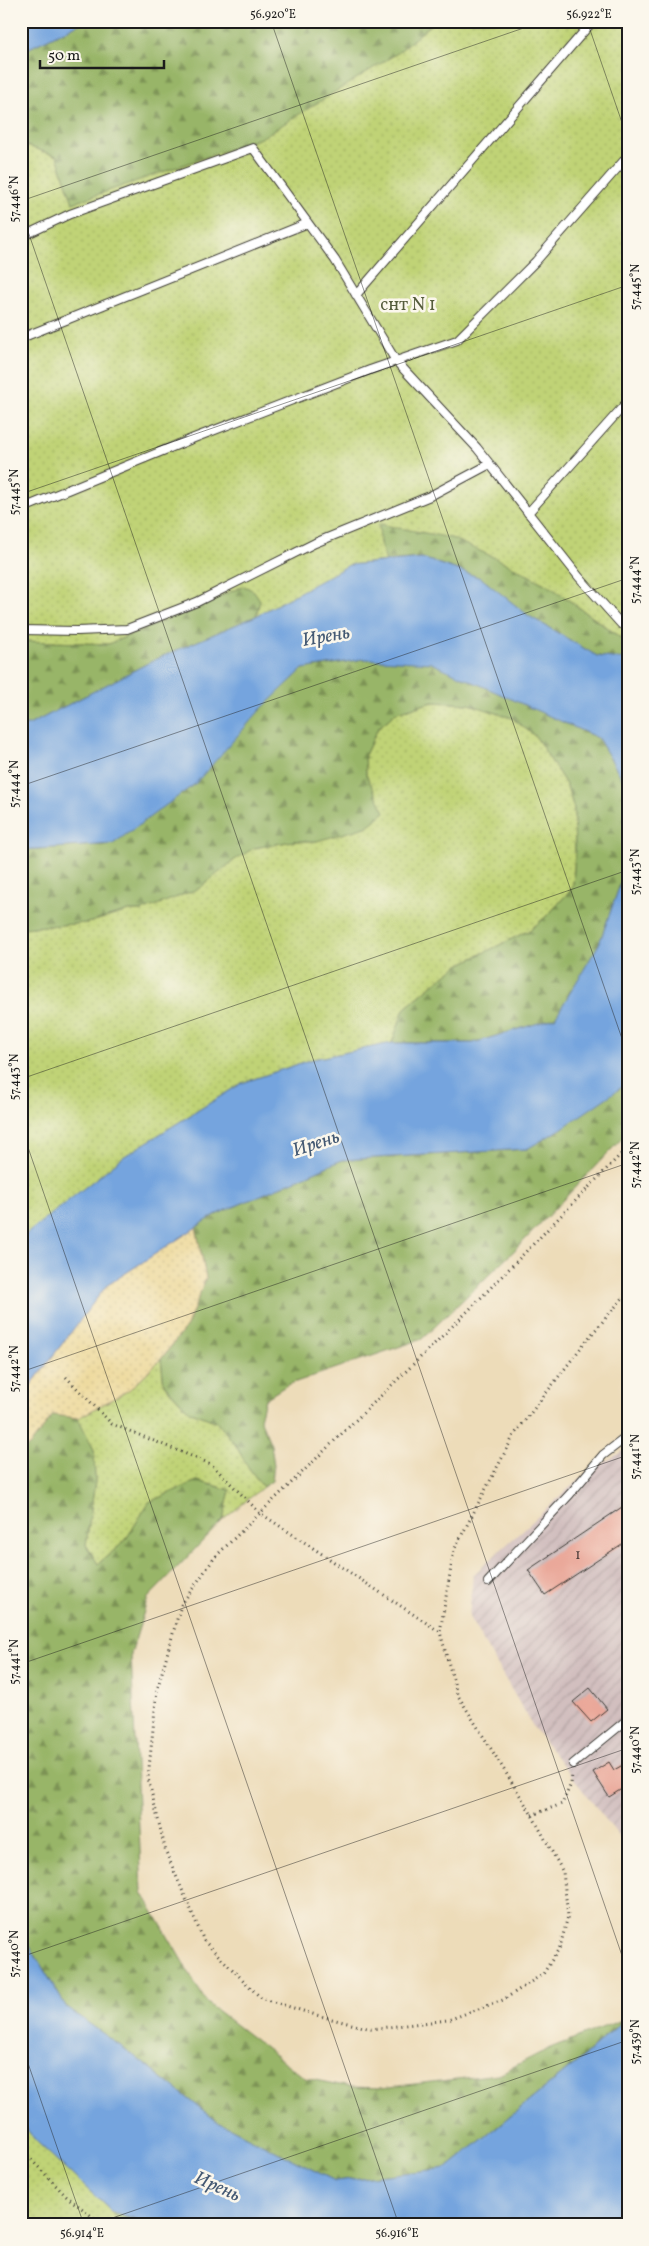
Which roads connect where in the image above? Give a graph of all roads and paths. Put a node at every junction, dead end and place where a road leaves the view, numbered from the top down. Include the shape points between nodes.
1 (593, 21) edge
2 (628, 156) edge
3 (308, 223) junction
4 (21, 237) edge
5 (356, 295) junction
6 (21, 338) edge
7 (396, 361) junction
8 (628, 401) edge
9 (490, 464) junction
10 (21, 509) edge
11 (528, 512) junction
12 (621, 624) dead end
13 (21, 630) edge
14 (628, 1147) edge
15 (628, 1292) edge
16 (66, 1377) dead end
17 (628, 1436) edge
18 (260, 1513) junction
19 (488, 1582) dead end
20 (440, 1632) junction
21 (628, 1719) edge
22 (573, 1764) joint
23 (532, 1815) junction
24 (21, 2149) edge
25 (103, 2225) edge

1 - 5 lane
2 - 7 lane via 536,261 457,340
3 - 4 lane via 253,148 70,214
3 - 5 lane
3 - 6 lane
5 - 7 lane
7 - 9 lane
7 - 10 lane via 194,438
8 - 11 lane
9 - 11 lane
9 - 13 lane via 430,496 315,543 197,602 127,629
11 - 12 lane
14 - 18 path via 466,1313
15 - 20 path via 514,1435 454,1550
16 - 18 path via 112,1424 211,1464
17 - 19 lane via 603,1455
18 - 20 path
18 - 23 path via 215,1557 181,1605 157,1690 148,1778 166,1852 204,1941 261,1998 371,2029 448,2020 503,2000 543,1974 560,1947 568,1916 563,1872
20 - 23 path via 457,1694
21 - 22 lane
22 - 23 path via 571,1784 562,1804
24 - 25 path via 66,2196

